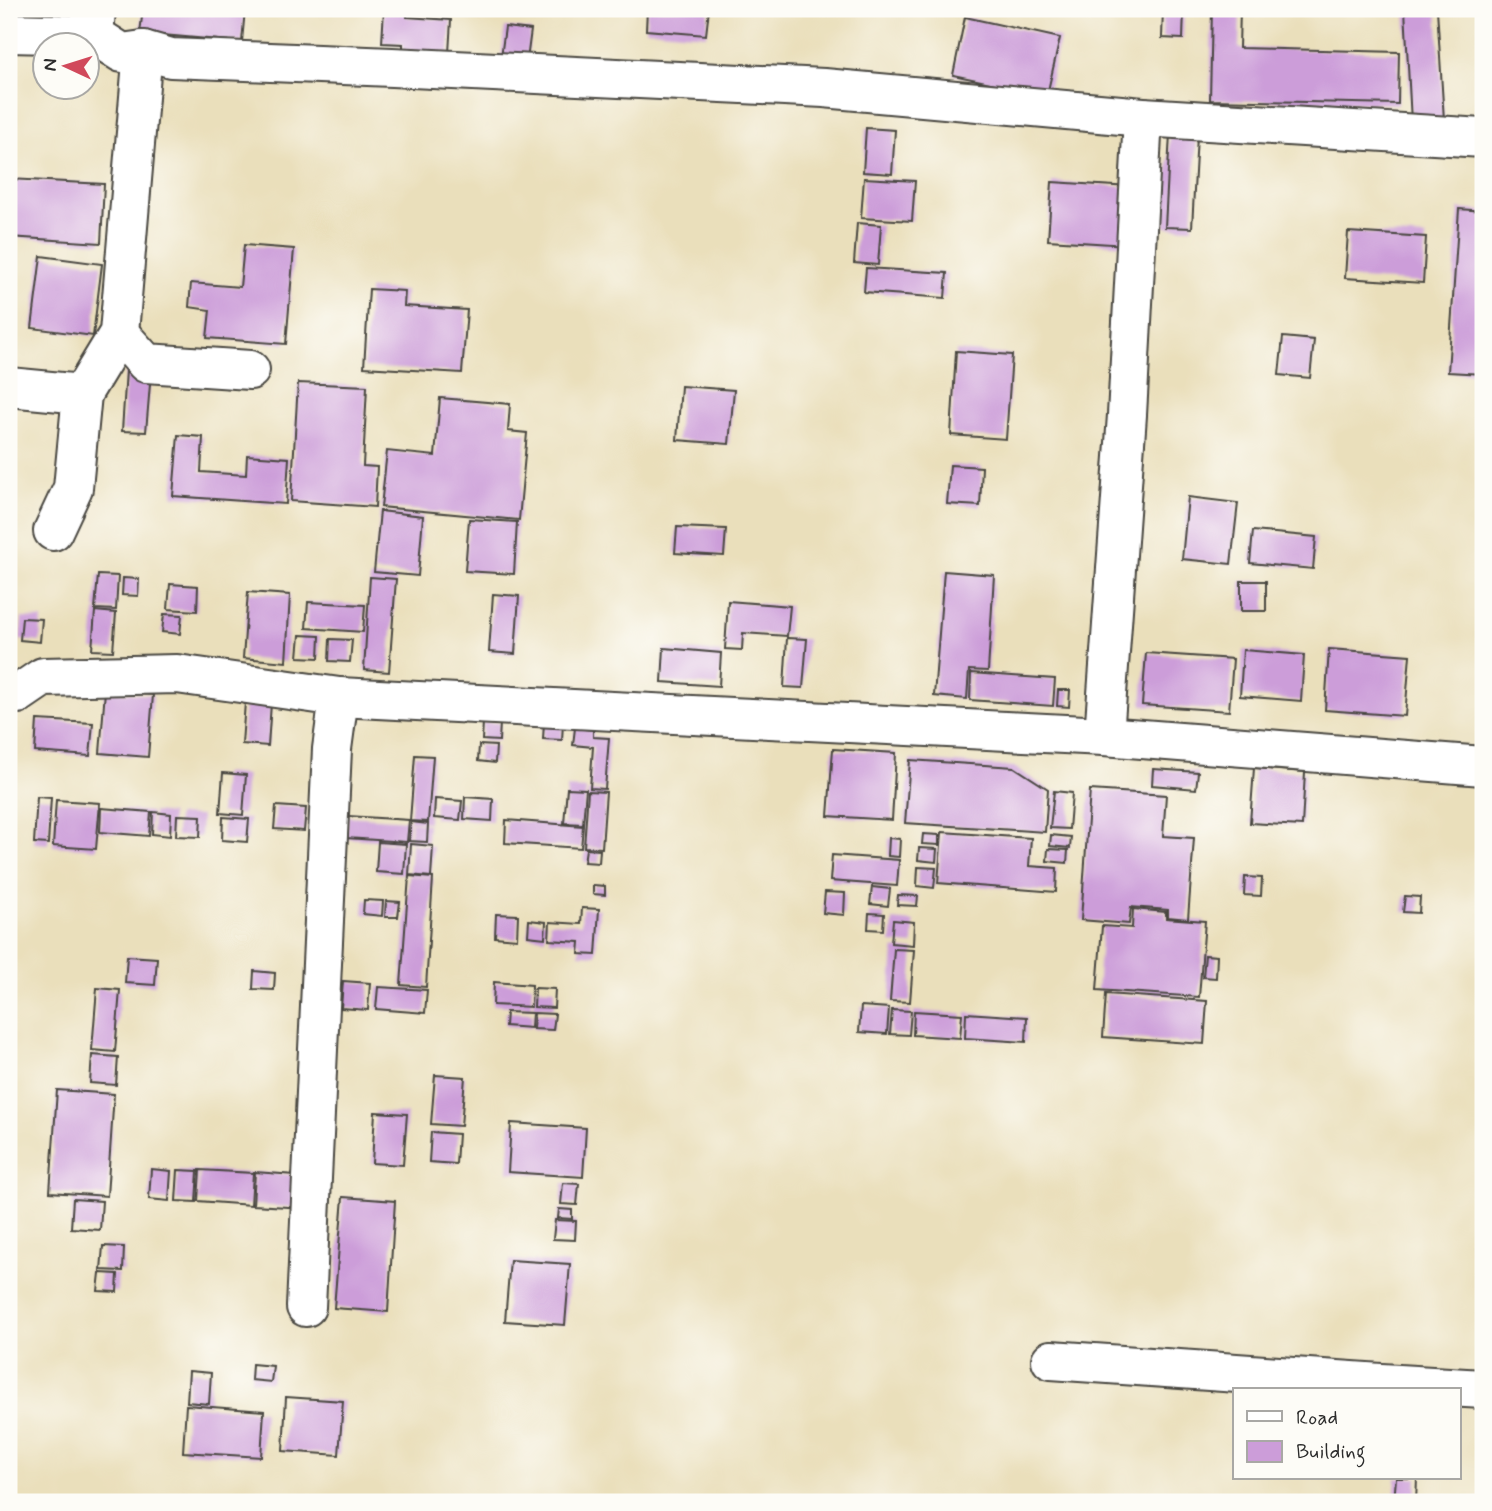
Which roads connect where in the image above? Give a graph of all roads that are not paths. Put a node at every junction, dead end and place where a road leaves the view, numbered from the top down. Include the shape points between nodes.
1 (95, 22) edge
2 (9, 33) edge
3 (143, 50) junction
4 (1143, 117) junction
5 (1483, 138) edge
6 (119, 333) junction
7 (250, 370) dead end
8 (9, 387) edge
9 (82, 394) junction
10 (53, 531) dead end
11 (9, 693) edge
12 (340, 697) junction
13 (1104, 736) junction
14 (1483, 766) edge
15 (306, 1307) dead end
16 (1051, 1360) dead end
17 (1483, 1388) edge

1 - 2 street
1 - 3 street via 122,53
3 - 4 street via 171,58 824,88
3 - 6 street
4 - 5 street
4 - 13 street
6 - 7 street via 146,363
6 - 9 street
8 - 9 street
9 - 10 street via 73,488
11 - 12 street via 18,694 43,677 177,674
12 - 13 street
12 - 15 street via 332,749
13 - 14 street
16 - 17 street

